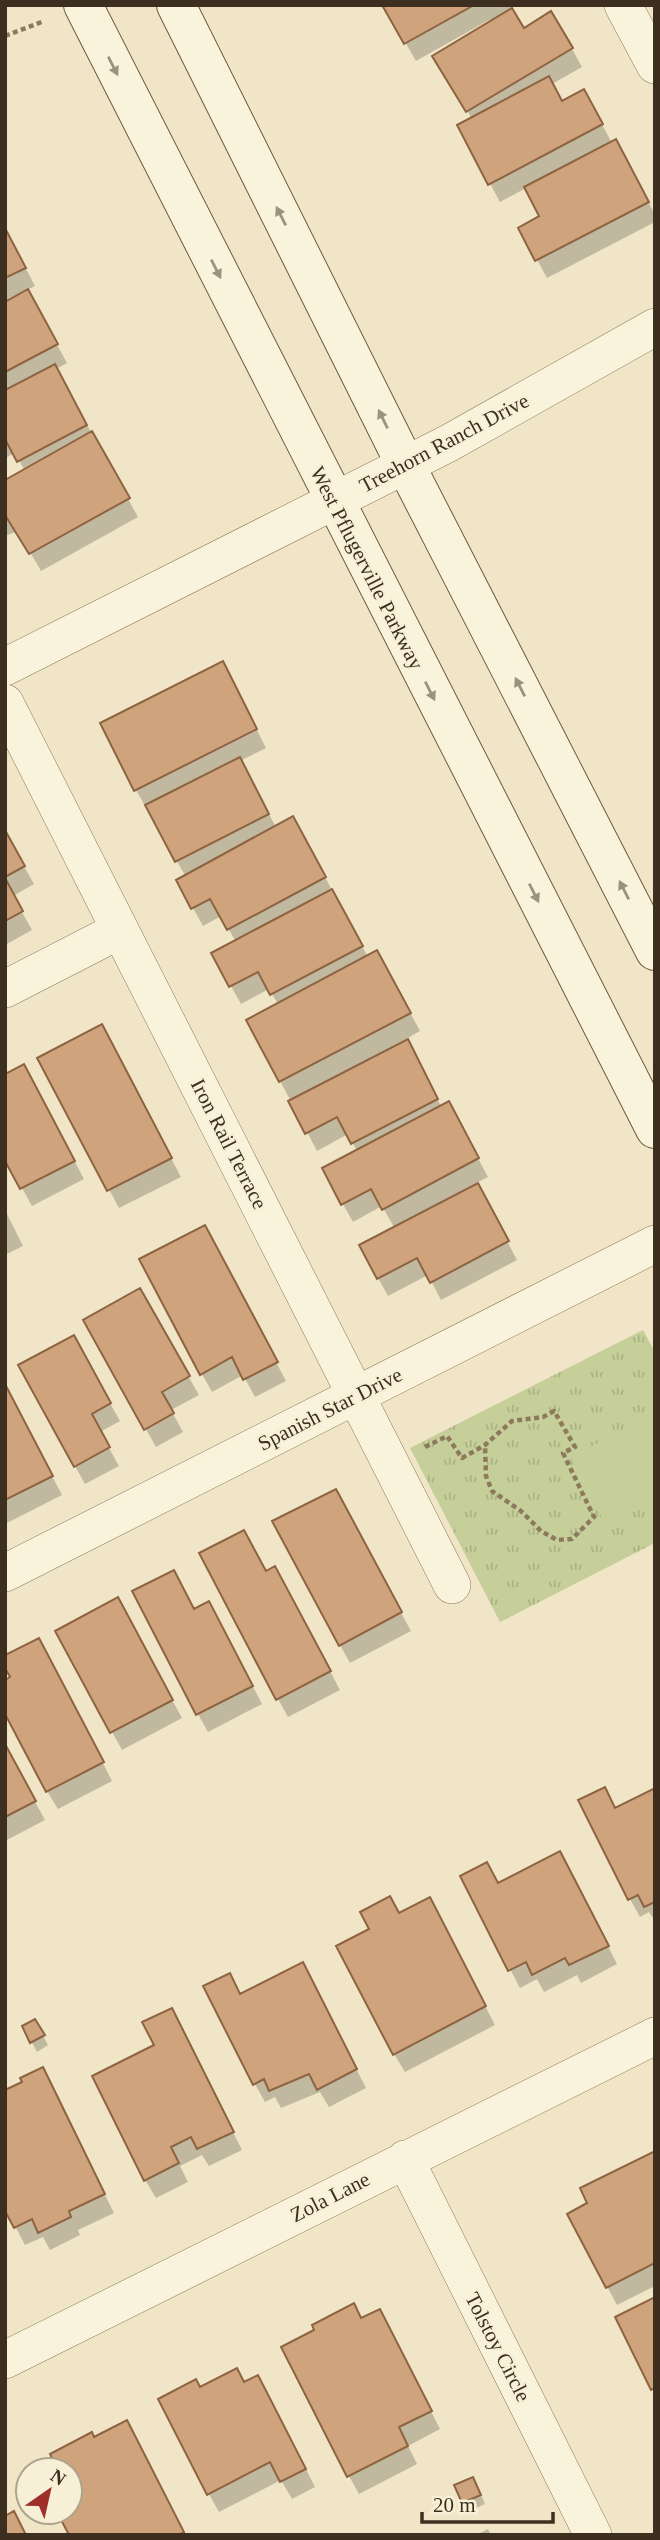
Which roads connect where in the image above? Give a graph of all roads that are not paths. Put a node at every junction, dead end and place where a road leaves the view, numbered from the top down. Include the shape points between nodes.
1 (83, 5) edge
2 (176, 5) edge
3 (623, 5) edge
4 (655, 65) edge
5 (655, 327) edge
6 (405, 464) junction
7 (333, 502) junction
8 (5, 667) edge
9 (5, 704) edge
10 (120, 930) junction
11 (655, 951) edge
12 (5, 989) edge
13 (655, 1129) edge
14 (655, 1244) edge
15 (356, 1395) junction
16 (5, 1573) edge
17 (452, 1585) dead end
18 (655, 2036) edge
19 (405, 2159) junction
20 (5, 2360) edge
21 (593, 2535) edge

1 -> 7 main road, West Pflugerville Parkway
6 -> 2 main road
3 - 4 street
5 - 6 street, Treehorn Ranch Drive
6 - 7 street, Treehorn Ranch Drive
11 -> 6 main road
7 - 8 street, Treehorn Ranch Drive
7 -> 13 main road, West Pflugerville Parkway
9 - 10 street, Iron Rail Terrace
10 - 12 street
10 - 15 street, Iron Rail Terrace
14 - 15 street, Spanish Star Drive
15 - 16 street, Spanish Star Drive
15 - 17 street, Iron Rail Terrace
18 - 19 street, Zola Lane
19 - 20 street, Zola Lane
19 - 21 street, Tolstoy Circle

